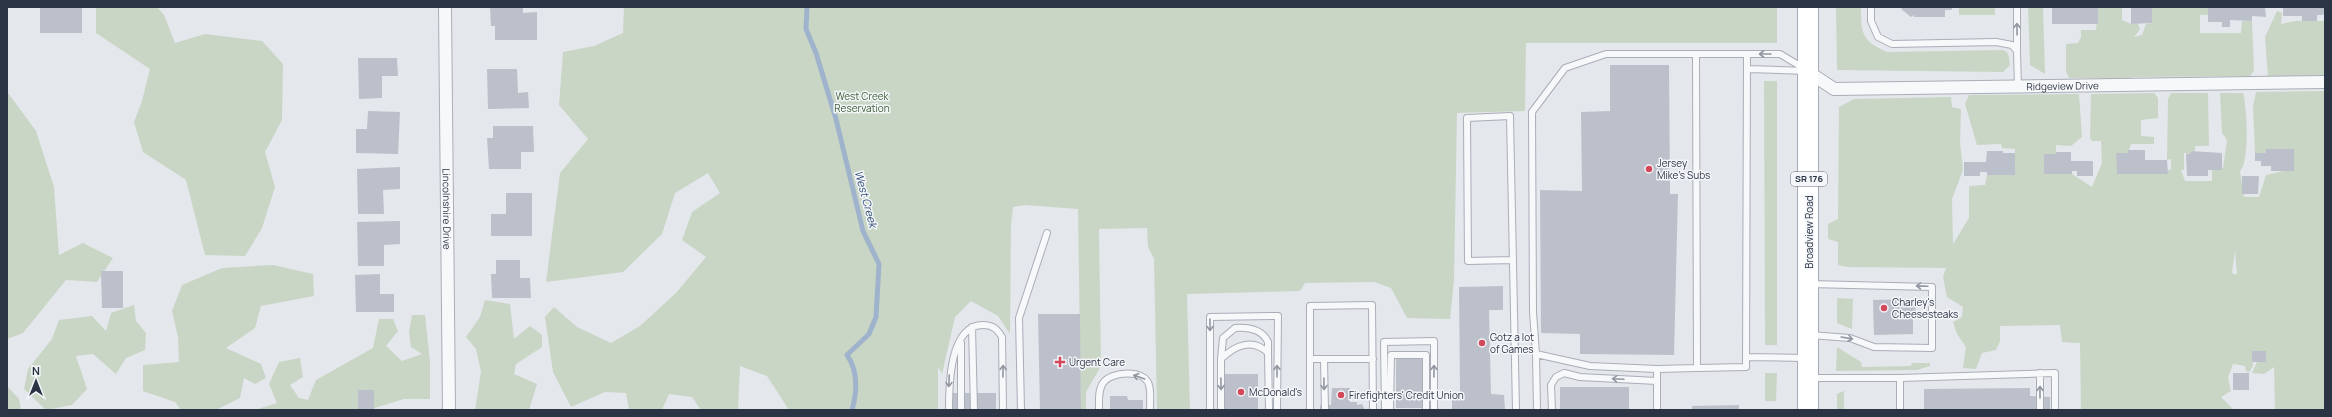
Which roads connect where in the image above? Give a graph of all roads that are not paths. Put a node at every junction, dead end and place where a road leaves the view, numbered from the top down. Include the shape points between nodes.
1 (445, 7) edge
2 (1808, 7) edge
3 (1871, 7) edge
4 (2017, 7) edge
5 (2017, 51) junction
6 (1696, 54) junction
7 (1747, 54) junction
8 (1747, 69) junction
9 (1807, 70) junction
10 (2325, 82) edge
11 (2018, 88) junction
12 (1047, 234) dead end
13 (1513, 260) junction
14 (1809, 284) junction
15 (972, 327) junction
16 (1809, 335) junction
17 (961, 340) junction
18 (1268, 353) junction
19 (1536, 354) junction
20 (1746, 357) junction
21 (1809, 358) junction
22 (1220, 359) junction
23 (1310, 359) junction
24 (1324, 359) junction
25 (1373, 359) junction
26 (1697, 368) junction
27 (1657, 369) junction
28 (2040, 373) junction
29 (1808, 378) junction
30 (1900, 378) junction
31 (1657, 381) junction
32 (449, 410) edge
33 (949, 410) edge
34 (961, 410) edge
35 (974, 410) edge
36 (1003, 410) edge
37 (1021, 410) edge
38 (1099, 410) edge
39 (1150, 410) edge
40 (1210, 410) edge
41 (1221, 410) edge
42 (1269, 410) edge
43 (1277, 410) edge
44 (1310, 410) edge
45 (1325, 410) edge
46 (1373, 410) edge
47 (1385, 410) edge
48 (1390, 410) edge
49 (1426, 410) edge
50 (1434, 410) edge
51 (1516, 410) edge
52 (1537, 410) edge
53 (1552, 410) edge
54 (1657, 410) edge
55 (1808, 410) edge
56 (1900, 410) edge
57 (2040, 410) edge
58 (2055, 410) edge

1 - 32 street, Lincolnshire Drive
2 - 9 main road, Broadview Road / SR 176
3 - 5 lane via 1871,21 1878,37 1892,44 1996,42 2012,45
5 -> 4 lane
5 - 11 lane
6 - 7 lane
6 - 19 lane via 1606,54 1565,68 1532,112 1533,312
6 - 26 lane
7 - 8 lane
9 -> 7 lane via 1780,54
8 - 9 lane
8 - 20 lane
9 - 11 street, Ridgeview Drive via 1834,89
9 - 14 main road, Broadview Road / SR 176 via 1810,112
10 - 11 street, Ridgeview Drive
12 - 37 lane via 1019,318
13 - 13 lane via 1510,116 1467,118 1468,261
13 - 51 lane
14 - 16 main road, Broadview Road / SR 176
16 -> 14 lane via 1850,338 1874,347 1932,348 1932,287
15 - 17 lane
15 - 35 lane
36 -> 15 lane via 1002,337 996,328 988,325
16 - 21 main road, Broadview Road / SR 176
17 -> 33 lane via 949,370
17 - 34 lane
18 - 22 lane via 1262,347 1248,343 1228,352
18 - 22 lane via 1268,342 1259,332 1251,328 1236,328 1223,338
18 - 42 lane
19 - 27 lane via 1590,366
19 - 52 lane
20 - 21 lane
20 - 26 lane via 1746,367
21 - 29 main road, Broadview Road / SR 176
22 -> 41 lane
23 - 24 lane
23 - 25 lane via 1310,306 1372,305
23 - 44 lane
24 - 25 lane
24 -> 45 lane
25 - 46 lane
26 - 27 lane
27 - 31 lane
28 - 30 lane
57 -> 28 lane
28 - 58 lane via 2055,373
29 - 30 lane
29 - 55 main road, Broadview Road / SR 176
30 - 56 lane
31 -> 53 lane via 1580,377 1564,373 1556,377 1551,385
31 - 54 lane
39 -> 38 lane via 1149,385 1146,380 1139,376 1124,374 1103,382 1099,392
43 -> 40 lane via 1278,316 1210,317
50 -> 47 lane via 1434,341 1384,342
48 - 49 lane via 1391,355 1426,355

